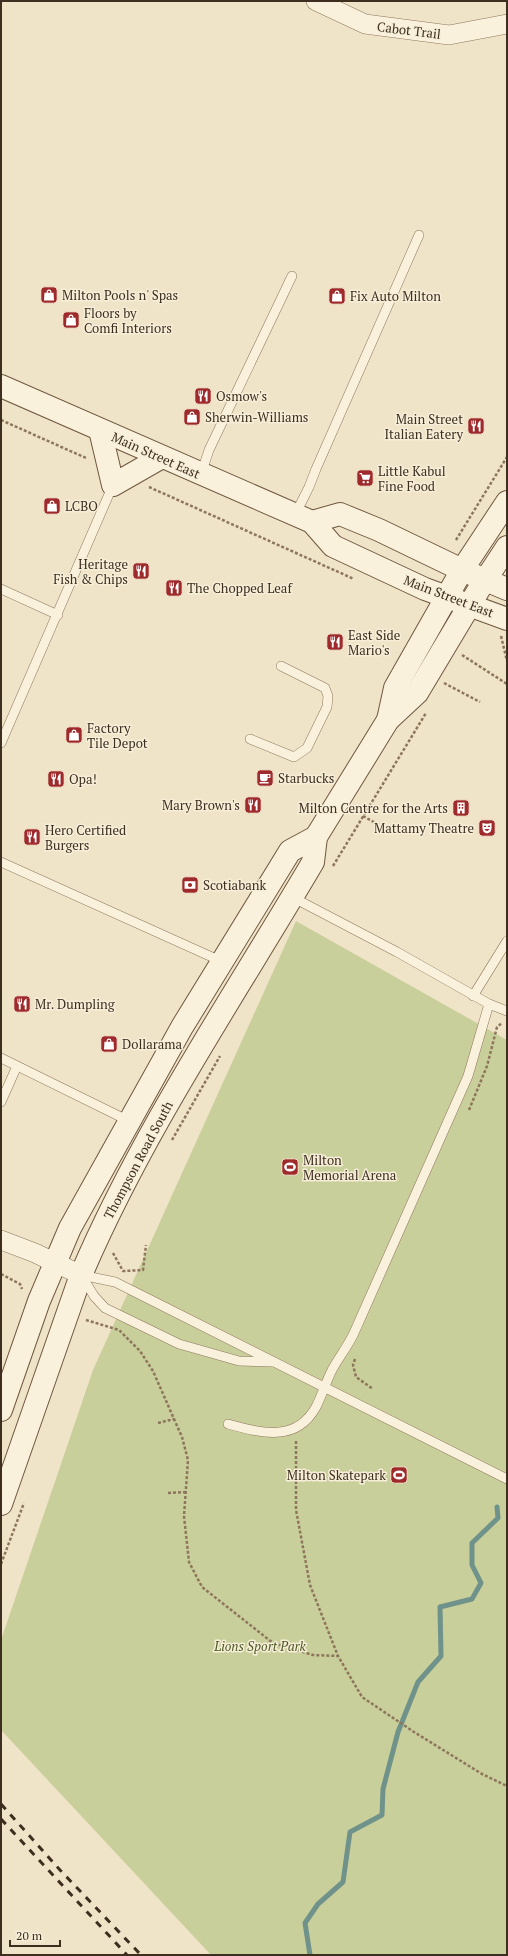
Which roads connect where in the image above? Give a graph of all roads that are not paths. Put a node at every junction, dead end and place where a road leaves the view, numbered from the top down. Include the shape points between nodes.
1 (316, 1) edge
2 (507, 24) edge
3 (419, 235) dead end
4 (292, 276) dead end
5 (1, 386) edge
6 (100, 430) junction
7 (162, 457) junction
8 (201, 474) junction
9 (117, 477) junction
10 (507, 502) edge
11 (303, 518) junction
12 (507, 547) edge
13 (454, 583) junction
14 (1, 589) edge
15 (507, 589) edge
16 (478, 592) junction
17 (58, 615) junction
18 (504, 627) edge
19 (281, 666) dead end
20 (388, 720) junction
21 (250, 739) dead end
22 (1, 744) edge
23 (316, 837) junction
24 (1, 862) edge
25 (292, 897) junction
26 (507, 941) edge
27 (222, 962) junction
28 (473, 996) junction
29 (489, 1004) junction
30 (507, 1011) edge
31 (1, 1058) edge
32 (17, 1066) junction
33 (2, 1096) edge
34 (129, 1121) junction
35 (1, 1240) edge
36 (55, 1262) junction
37 (81, 1275) junction
38 (276, 1362) junction
39 (324, 1387) junction
40 (1, 1410) edge
41 (228, 1424) dead end
42 (507, 1479) edge
43 (1, 1504) edge

1 - 2 street, Cabot Trail via 365,24 448,35
3 - 11 lane via 316,469 309,487
4 - 8 lane via 209,450
5 - 6 main road, Main Street East
6 - 7 main road, Main Street East
6 - 9 main road
7 - 8 main road, Main Street East
7 - 9 main road
8 - 11 main road, Main Street East
9 - 17 lane
10 - 13 main road, Thompson Road South
11 - 13 main road, Main Street East via 340,514 393,537
11 - 13 main road, Main Street East via 333,546 425,589
12 - 16 main road, Thompson Road South
13 - 16 main road, Main Street East
13 - 16 main road, Main Street East
13 - 20 main road, Thompson Road South via 394,688
14 - 17 lane
15 - 16 main road, Main Street East
16 - 18 main road, Main Street East
16 - 20 main road, Thompson Road South via 417,693
17 - 22 lane
19 - 21 lane via 325,688 328,696 327,707 307,748 294,757
20 - 23 main road, Thompson Road South
23 - 25 main road, Thompson Road South via 313,862
23 - 27 main road, Thompson Road South via 290,851
24 - 27 lane
25 - 28 lane via 397,952
25 - 37 main road, Thompson Road South via 144,1143
26 - 28 lane
27 - 34 main road, Thompson Road South
28 - 29 lane
29 - 30 lane
29 - 39 lane via 468,1076 352,1338
31 - 32 lane
32 - 33 lane
32 - 34 lane
34 - 36 main road, Thompson Road South via 70,1228
35 - 36 street
36 - 37 street
36 - 40 main road, Thompson Road South
37 - 38 lane via 115,1282
37 - 38 lane via 105,1308 180,1344 239,1361
37 - 43 main road, Thompson Road South
38 - 39 lane
39 - 41 lane via 305,1423 288,1432 255,1431
39 - 42 lane

